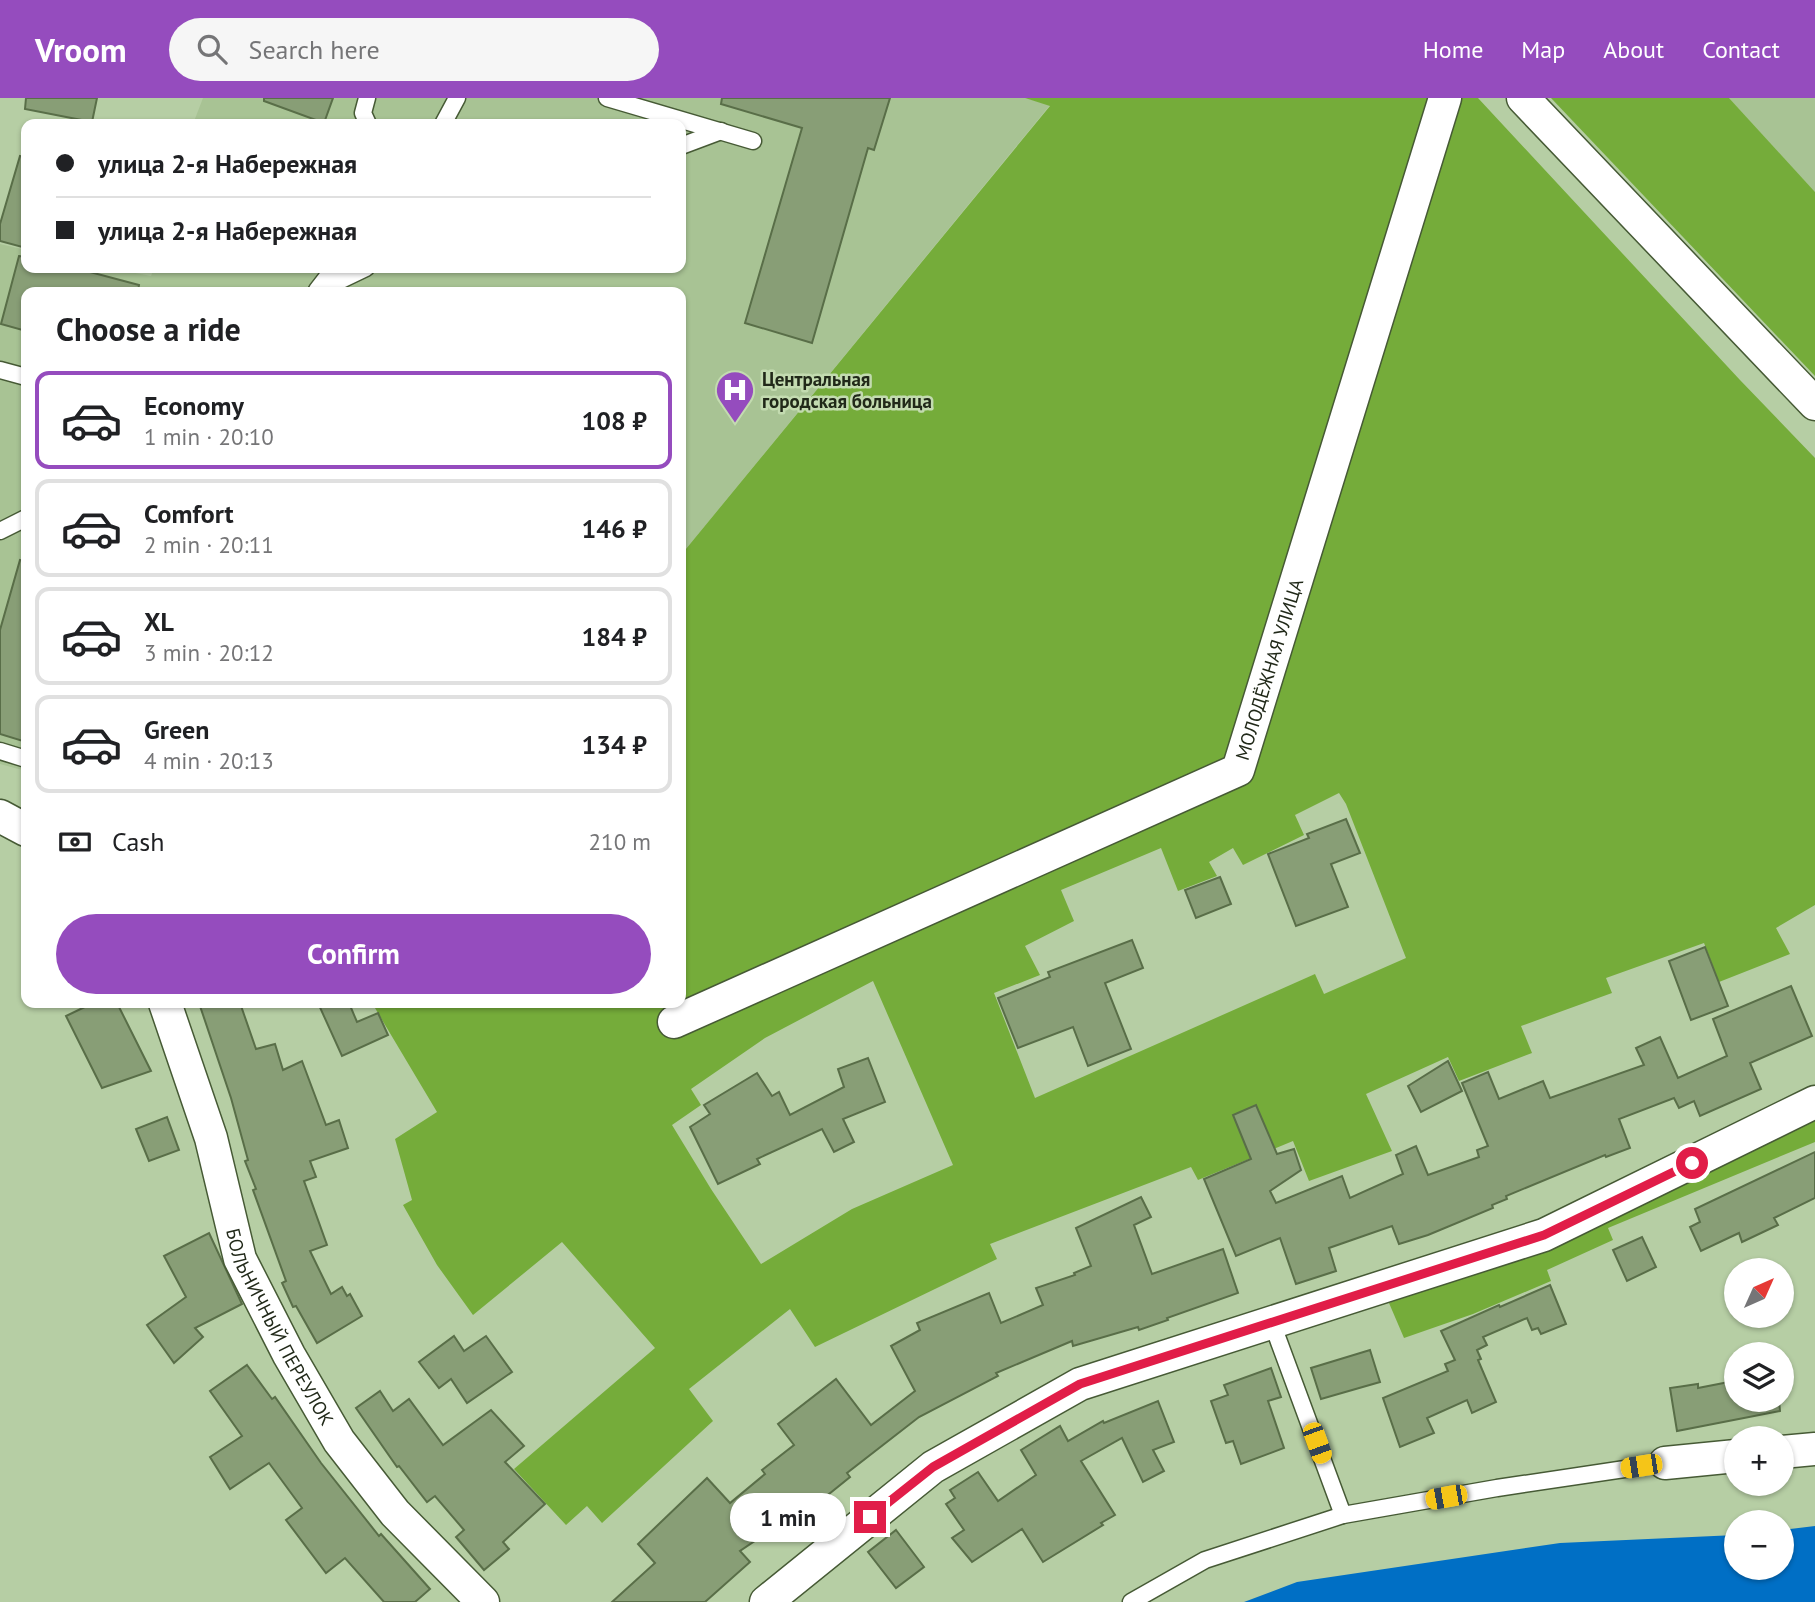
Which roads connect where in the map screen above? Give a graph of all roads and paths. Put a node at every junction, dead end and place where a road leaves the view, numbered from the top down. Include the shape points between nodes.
1 (367, 98) edge
2 (457, 98) edge
3 (607, 98) edge
4 (1445, 98) edge
5 (1523, 98) edge
6 (366, 119) edge
7 (446, 119) edge
8 (680, 119) edge
9 (686, 121) edge
10 (721, 131) junction
11 (753, 141) dead end
12 (686, 144) edge
13 (356, 273) edge
14 (326, 287) edge
15 (0, 370) edge
16 (21, 376) edge
17 (1815, 404) edge
18 (21, 520) edge
19 (0, 531) edge
20 (0, 751) edge
21 (21, 757) edge
22 (0, 816) edge
23 (21, 827) edge
24 (166, 1008) edge
25 (674, 1022) dead end
26 (1815, 1102) edge
27 (1272, 1323) junction
28 (1815, 1449) edge
29 (1794, 1451) edge
30 (1724, 1457) edge
31 (1665, 1463) joint
32 (1343, 1515) junction
33 (483, 1602) edge
34 (766, 1602) edge
35 (1131, 1602) edge

1 - 6 lane
2 - 7 lane
3 - 8 lane
4 - 25 street, МОЛОДЁЖНАЯ УЛИЦА via 1238,770
5 - 17 street
9 - 10 lane
10 - 11 lane
10 - 12 lane
13 - 14 lane
15 - 16 lane
18 - 19 lane
20 - 21 lane
22 - 23 street
24 - 33 street, БОЛЬНИЧНЫЙ ПЕРЕУЛОК via 211,1138 240,1259 289,1355 339,1441 396,1513
26 - 27 street via 1544,1235
27 - 32 lane
27 - 34 street via 1080,1384 933,1467
28 - 29 street
30 - 31 street
31 - 32 lane
32 - 35 lane via 1205,1560

